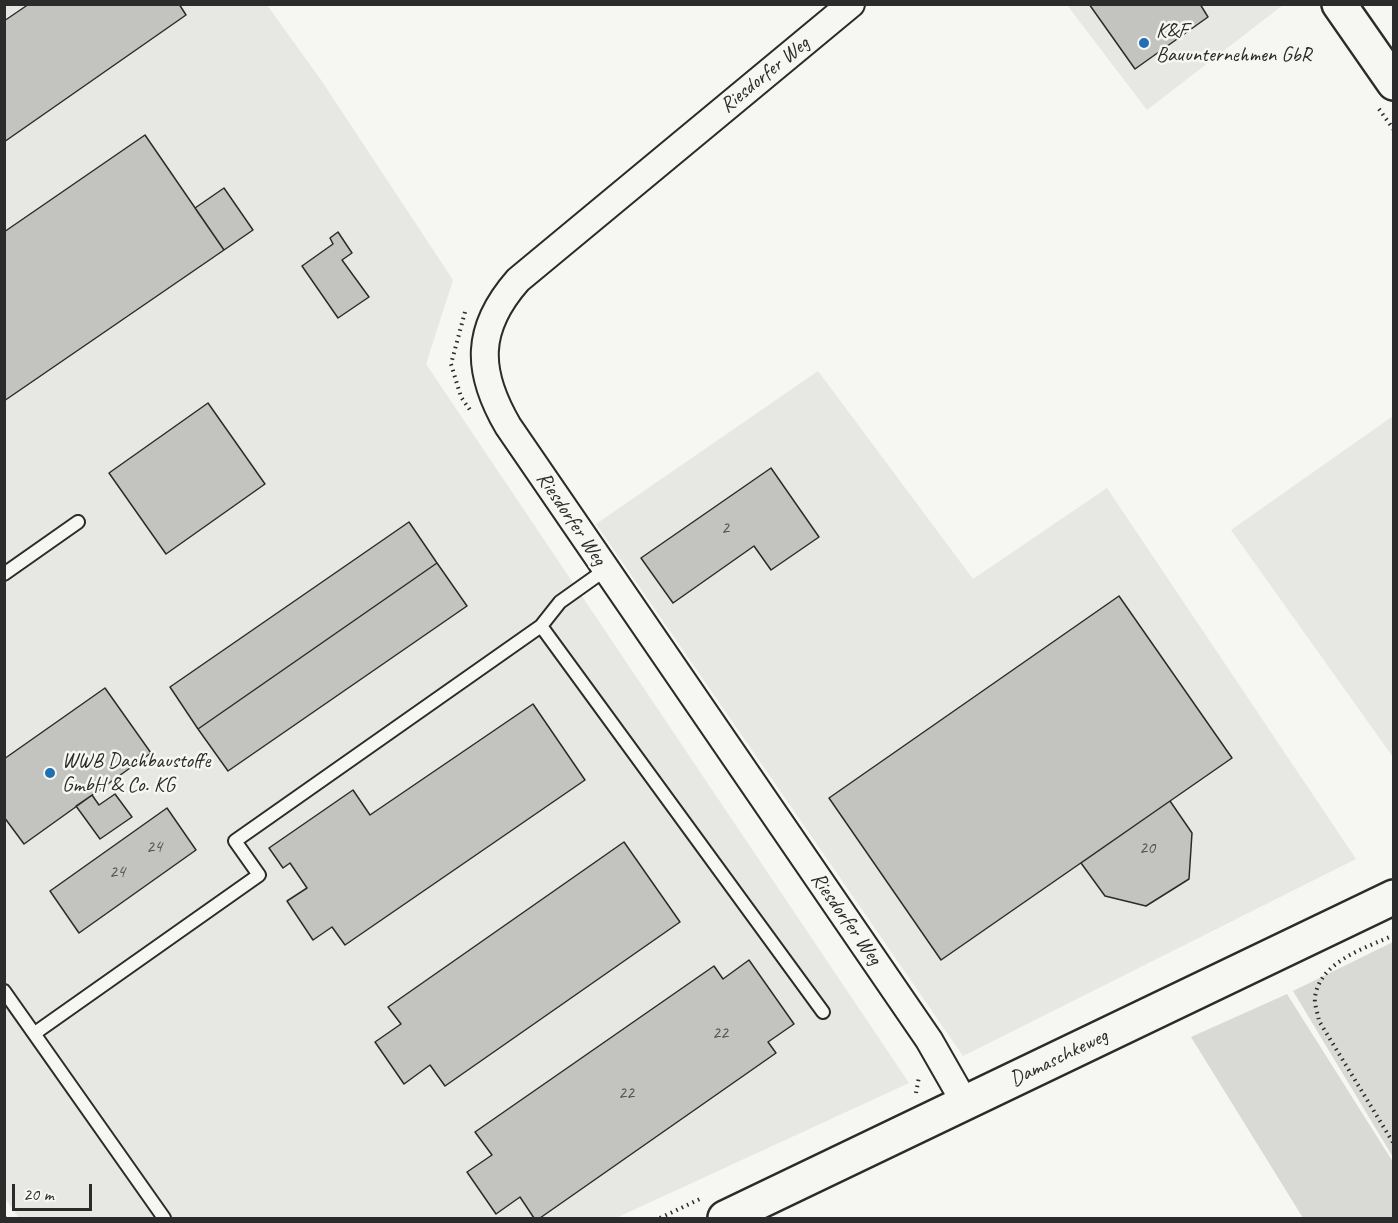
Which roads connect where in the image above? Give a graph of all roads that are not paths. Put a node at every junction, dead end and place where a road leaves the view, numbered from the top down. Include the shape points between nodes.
1 (851, 4) edge
2 (1339, 4) edge
3 (1394, 83) edge
4 (78, 522) dead end
5 (606, 570) junction
6 (4, 574) edge
7 (541, 626) junction
8 (1394, 897) edge
9 (4, 991) edge
10 (823, 1012) dead end
11 (35, 1033) junction
12 (965, 1103) junction
13 (718, 1206) edge
14 (164, 1218) edge

1 - 5 street, Riesdorfer Weg via 525,274 494,313 484,364 494,403
2 - 3 main road
4 - 6 lane
5 - 7 lane via 560,602
5 - 12 street, Riesdorfer Weg via 929,1040
7 - 10 lane
7 - 11 lane via 235,841 259,875
8 - 12 main road, Damaschkeweg
9 - 11 lane
11 - 14 lane
12 - 13 main road, Damaschkeweg

